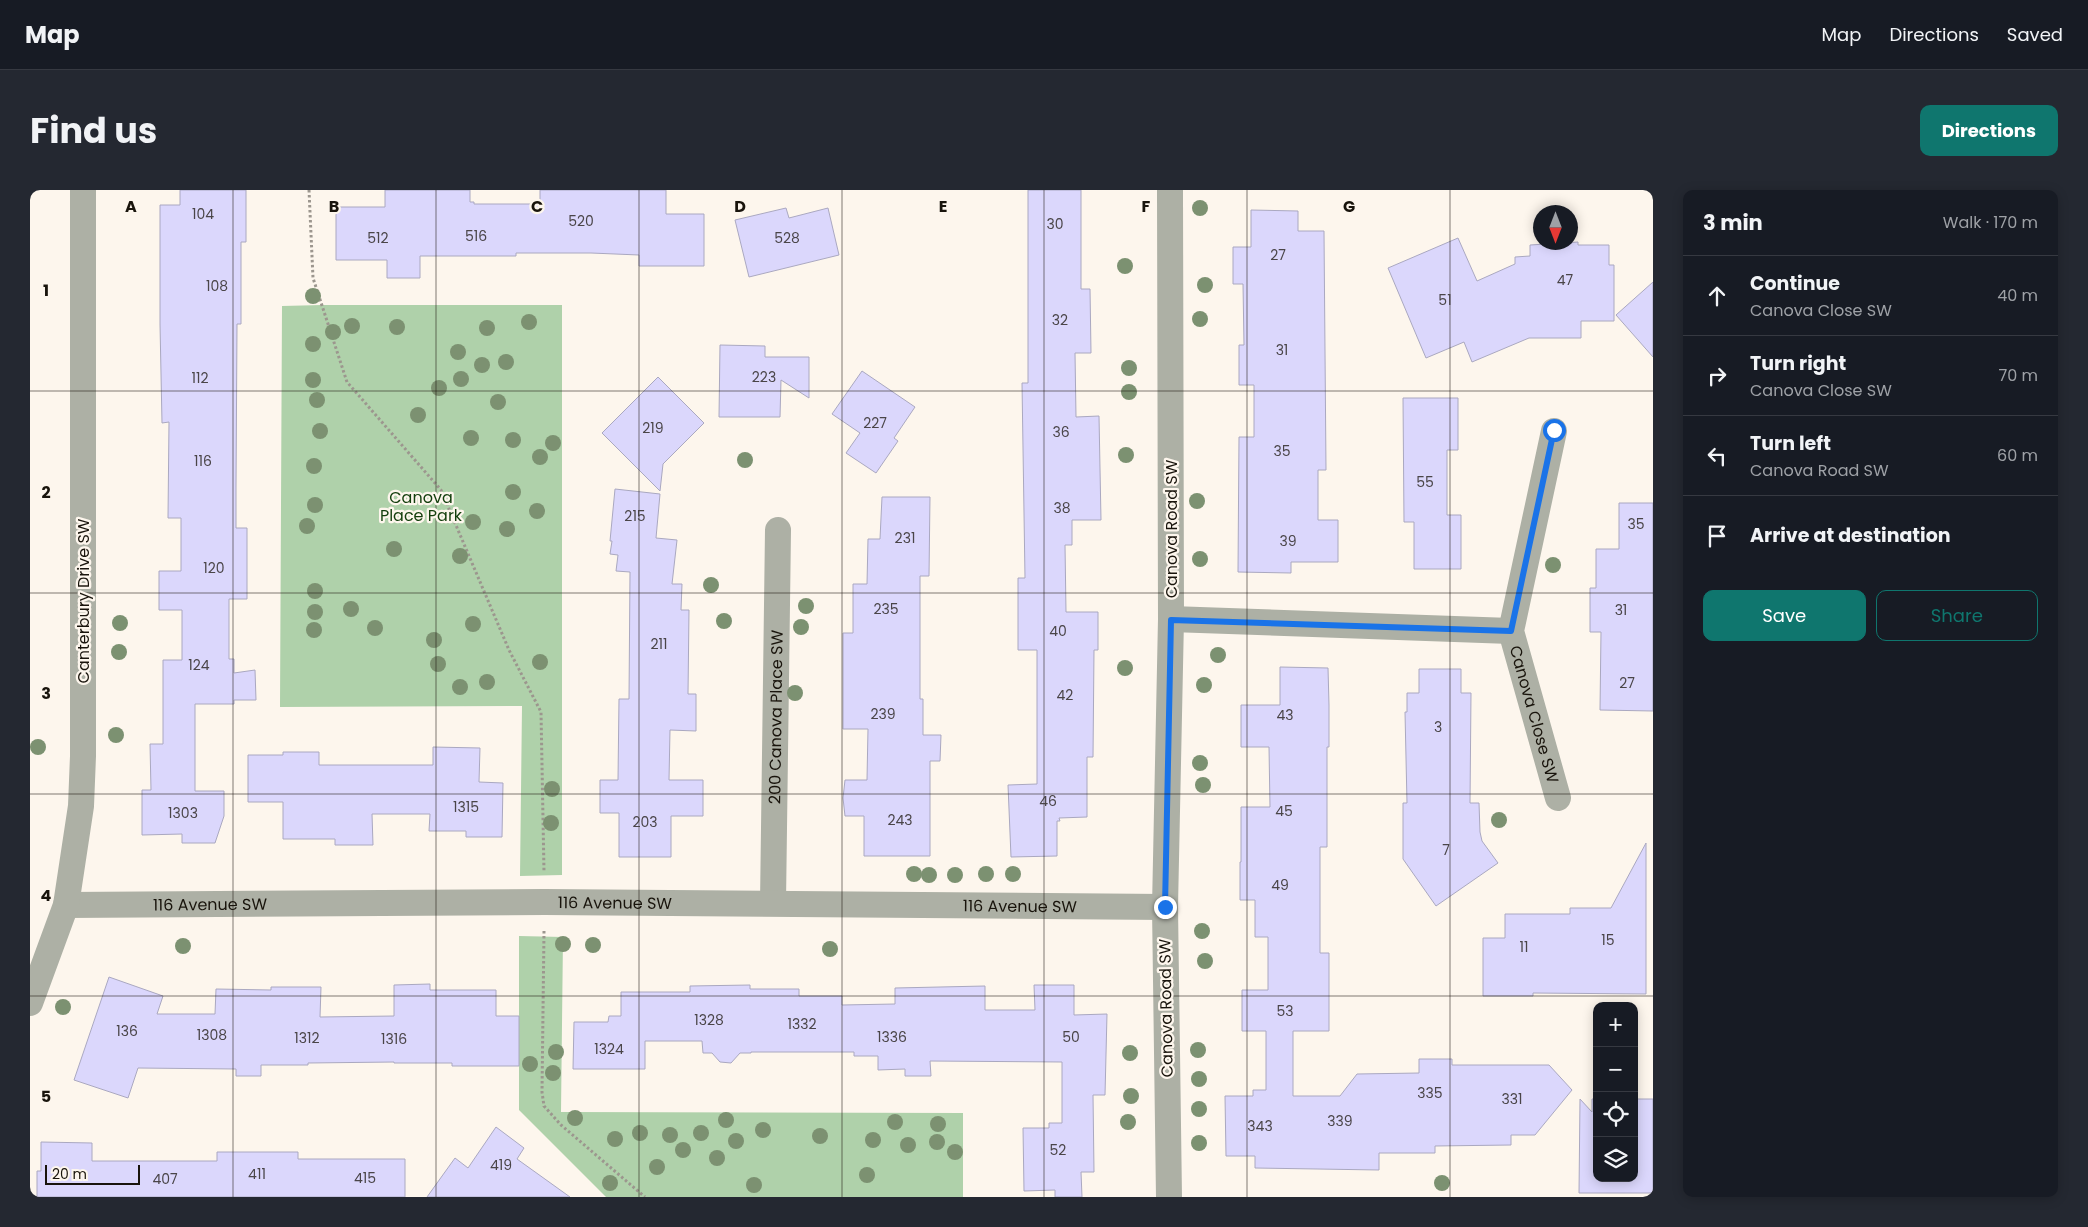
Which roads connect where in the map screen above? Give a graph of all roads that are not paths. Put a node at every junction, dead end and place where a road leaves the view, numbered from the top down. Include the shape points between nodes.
1 (83, 190) edge
2 (1170, 190) edge
3 (1554, 430) dead end
4 (778, 530) dead end
5 (1171, 620) junction
6 (1511, 631) junction
7 (1558, 798) dead end
8 (773, 903) junction
9 (66, 905) junction
10 (1165, 907) junction
11 (30, 1003) edge
12 (1170, 1197) edge

1 - 9 street, Canterbury Drive SW via 83,756 81,806
2 - 5 street, Canova Road SW
3 - 6 street, Canova Close SW
4 - 8 street, 200 Canova Place SW
5 - 6 street, Canova Close SW
5 - 10 street, Canova Road SW
6 - 7 street, Canova Close SW
8 - 9 street, 116 Avenue SW
8 - 10 street, 116 Avenue SW
9 - 11 street, Canterbury Drive SW
10 - 12 street, Canova Road SW

